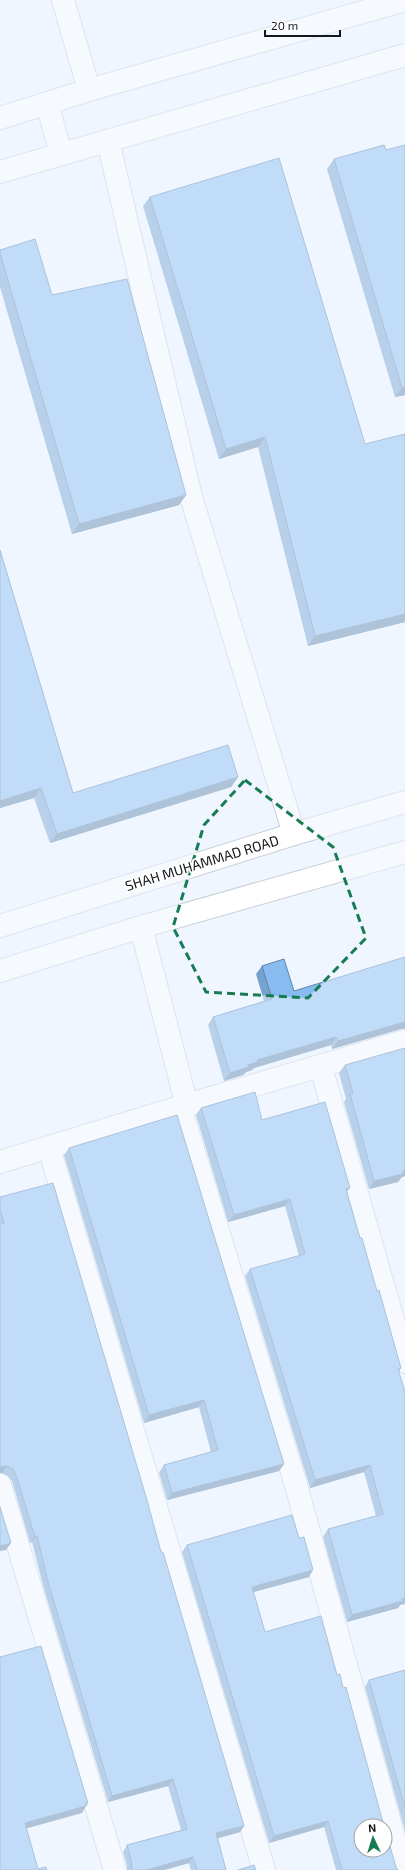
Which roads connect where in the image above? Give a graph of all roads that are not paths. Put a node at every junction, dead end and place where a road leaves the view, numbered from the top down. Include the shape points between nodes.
1 (63, 0) edge
2 (405, 0) edge
3 (405, 55) edge
4 (89, 90) junction
5 (47, 103) junction
6 (0, 118) edge
7 (108, 141) junction
8 (61, 154) junction
9 (0, 172) edge
10 (405, 802) edge
11 (294, 834) junction
12 (405, 852) edge
13 (0, 926) edge
14 (141, 927) junction
15 (0, 971) edge
16 (405, 1041) edge
17 (321, 1067) junction
18 (183, 1106) junction
19 (49, 1148) junction
20 (0, 1162) edge
21 (405, 1362) edge
22 (0, 1485) edge
23 (115, 1870) edge
24 (264, 1870) edge
25 (403, 1870) edge

1 - 4 street
2 - 4 street
3 - 7 street
4 - 5 street
5 - 6 street
5 - 8 street
7 - 8 street
7 - 11 street via 191,497
8 - 9 street
10 - 11 street, SHAH MUHAMMAD ROAD
11 - 13 street, SHAH MUHAMMAD ROAD
12 - 14 street
14 - 15 street
14 - 18 street
16 - 17 street
17 - 18 street
17 - 21 street
18 - 19 street
18 - 25 street via 296,1485
19 - 20 street
19 - 24 street
22 - 23 street

